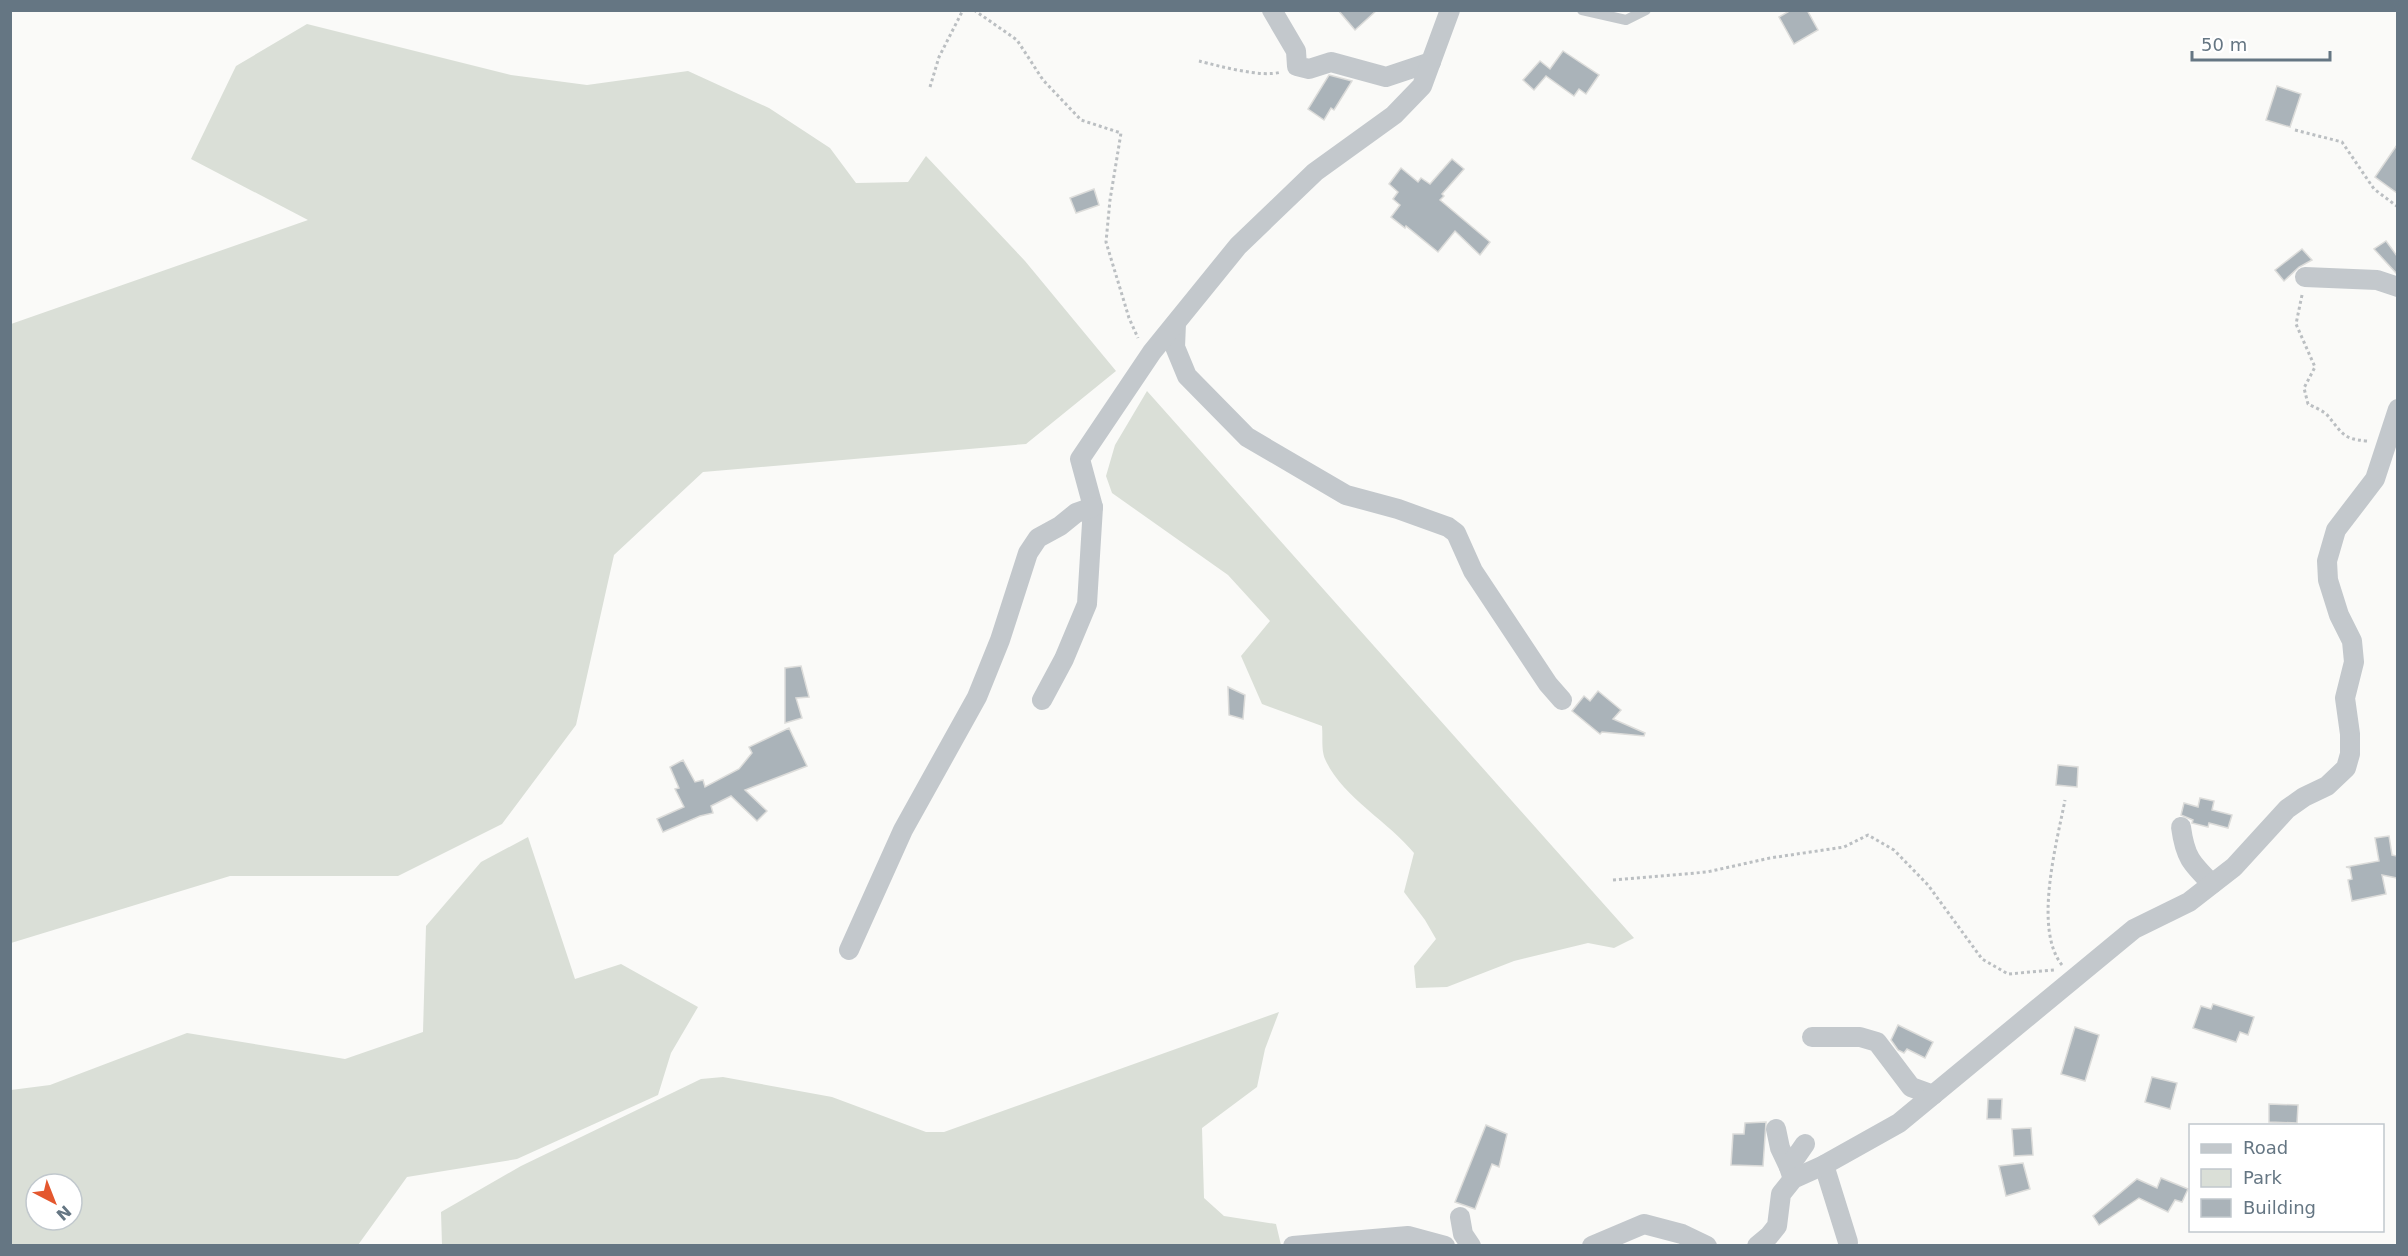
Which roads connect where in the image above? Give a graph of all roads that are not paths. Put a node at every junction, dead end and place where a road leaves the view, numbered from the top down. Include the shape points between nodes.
1 (1272, 10) edge
2 (1450, 10) edge
3 (1582, 10) edge
4 (1646, 10) edge
5 (1431, 62) junction
6 (2306, 277) road end
7 (2397, 286) edge
8 (1170, 330) junction
9 (2397, 409) edge
10 (1093, 507) junction
11 (1042, 700) dead end
12 (1562, 700) dead end
13 (2181, 827) dead end
14 (2212, 884) junction
15 (849, 951) dead end
16 (1812, 1037) dead end
17 (1933, 1095) junction
18 (1776, 1129) dead end
19 (1804, 1144) dead end
20 (1824, 1165) junction
21 (1791, 1173) junction
22 (1460, 1217) dead end
23 (1406, 1241) edge
24 (1764, 1242) edge
25 (1848, 1242) dead end
26 (1293, 1245) edge
27 (1445, 1245) edge
28 (1471, 1245) edge
29 (1592, 1245) edge
30 (1707, 1245) edge

1 - 5 street via 1296,51 1297,66 1309,69 1331,62 1386,77
2 - 5 street
3 - 4 lane via 1626,20
5 - 8 street via 1422,86 1394,115 1315,172 1238,246
6 - 7 street via 2377,280
8 - 10 street via 1080,459
8 - 12 street via 1187,376 1247,437 1346,495 1398,509 1456,533 1473,571
9 - 14 street via 2375,478 2336,530 2327,561 2328,580 2352,641 2354,662 2345,698 2350,734 2346,768 2327,786 2287,809 2234,867
10 - 11 street via 1087,604
10 - 15 street via 1076,513 1038,538 1028,553 1000,640 976,697 903,830
13 - 14 street via 2184,850
14 - 17 street via 2189,902 2134,929
16 - 17 street via 1860,1037 1877,1042 1911,1088
17 - 20 street via 1899,1123
18 - 21 street
19 - 21 street
20 - 21 street
20 - 25 street
21 - 24 street via 1781,1194 1777,1226
22 - 28 street via 1463,1234
23 - 26 street
23 - 27 street
29 - 30 street via 1644,1224

